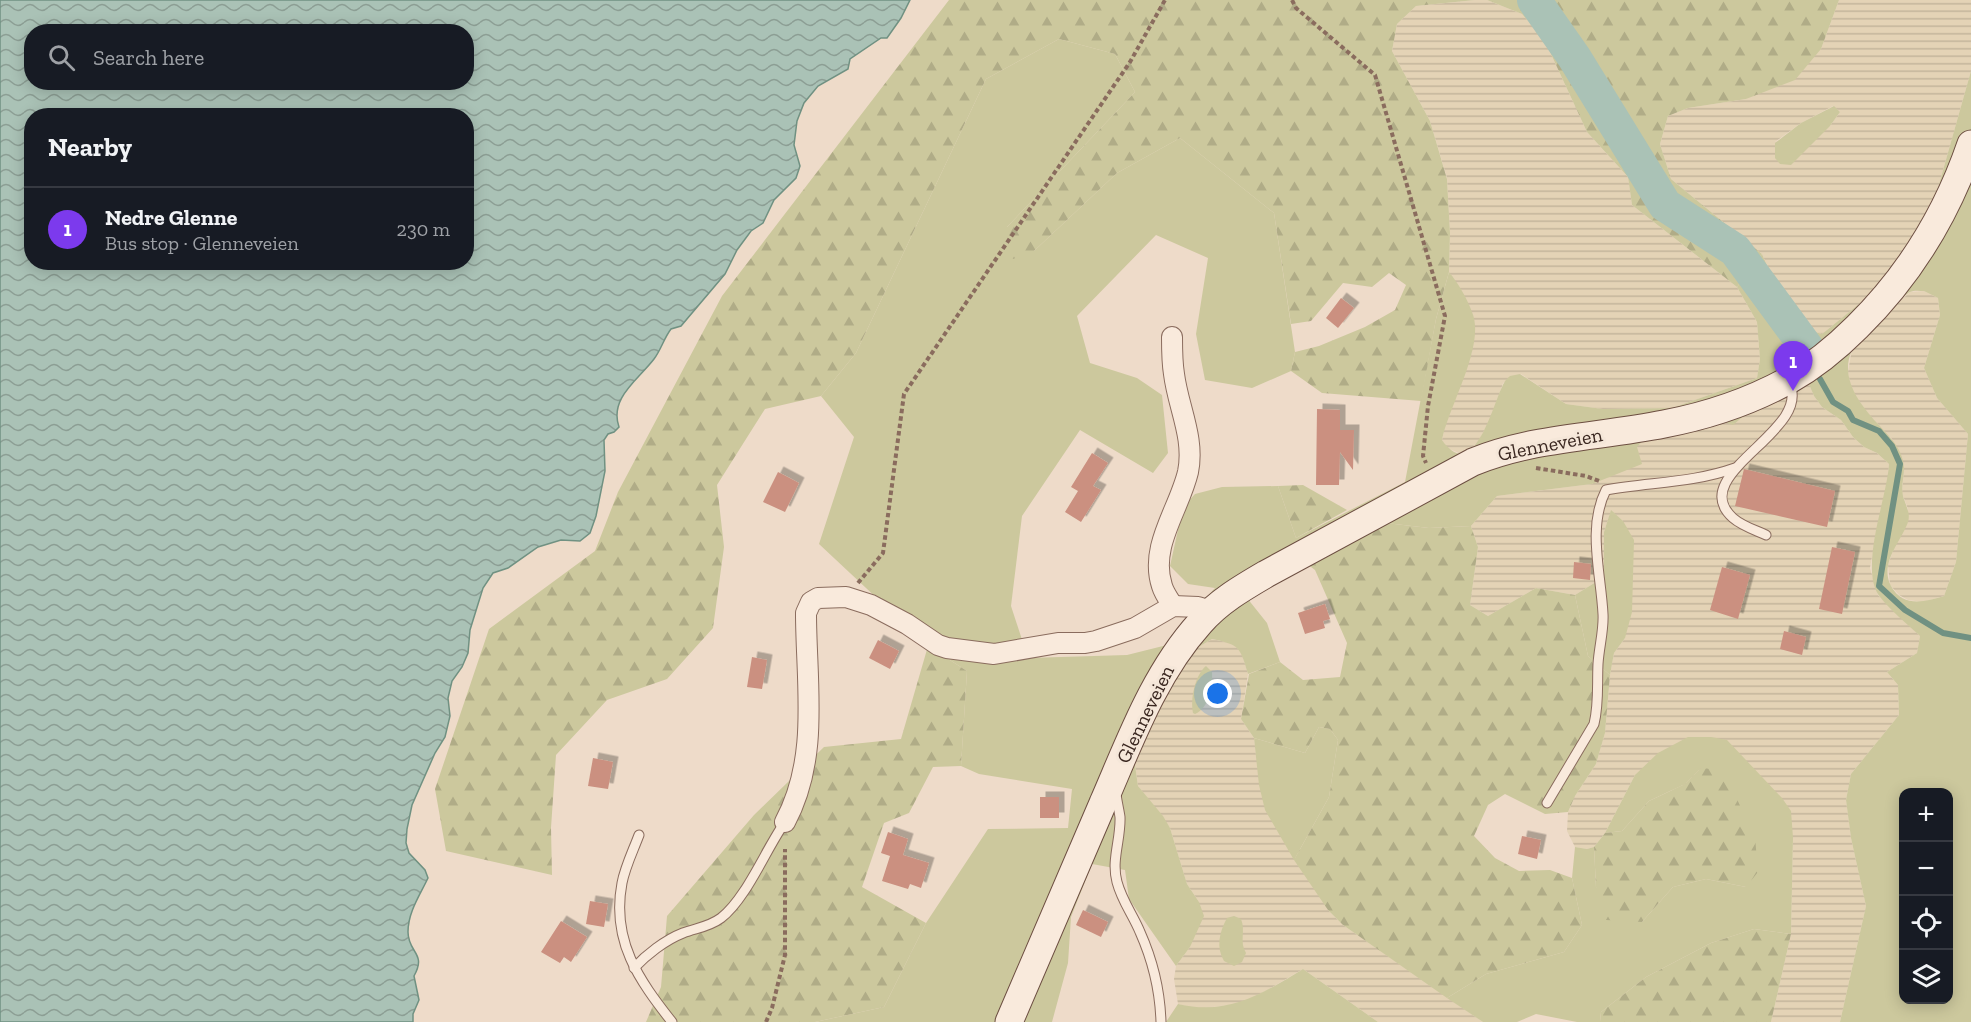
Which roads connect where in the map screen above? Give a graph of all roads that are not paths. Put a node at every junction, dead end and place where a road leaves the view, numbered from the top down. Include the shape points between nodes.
1 (1971, 144) edge
2 (1172, 337) dead end
3 (1788, 381) junction
4 (1735, 468) junction
5 (1766, 535) dead end
6 (1173, 606) junction
7 (1212, 611) junction
8 (1109, 791) junction
9 (1547, 803) dead end
10 (785, 822) joint
11 (639, 835) dead end
12 (634, 969) junction
13 (672, 1022) edge
14 (1009, 1022) edge
15 (1161, 1022) edge

1 - 3 main road, Glenneveien via 1943,212 1898,282 1839,344
2 - 6 street via 1174,374 1190,454 1188,472 1158,564 1162,587
3 - 4 lane via 1793,396 1786,416
3 - 7 main road, Glenneveien via 1698,416 1540,442 1473,462 1266,574
4 - 5 lane via 1723,495 1726,510 1738,522
4 - 9 lane via 1714,476 1606,490 1597,525 1603,616 1597,711 1594,724
6 - 7 street
6 - 10 street via 1135,628 1096,641 986,654 938,645 872,605 846,597 818,598 807,607 809,711 805,769
7 - 8 main road, Glenneveien via 1172,658
8 - 14 main road, Glenneveien
8 - 15 lane via 1116,794 1120,819 1116,879 1152,962
10 - 12 lane via 737,901 723,916 672,938
11 - 12 lane via 620,896 623,937
12 - 13 lane

